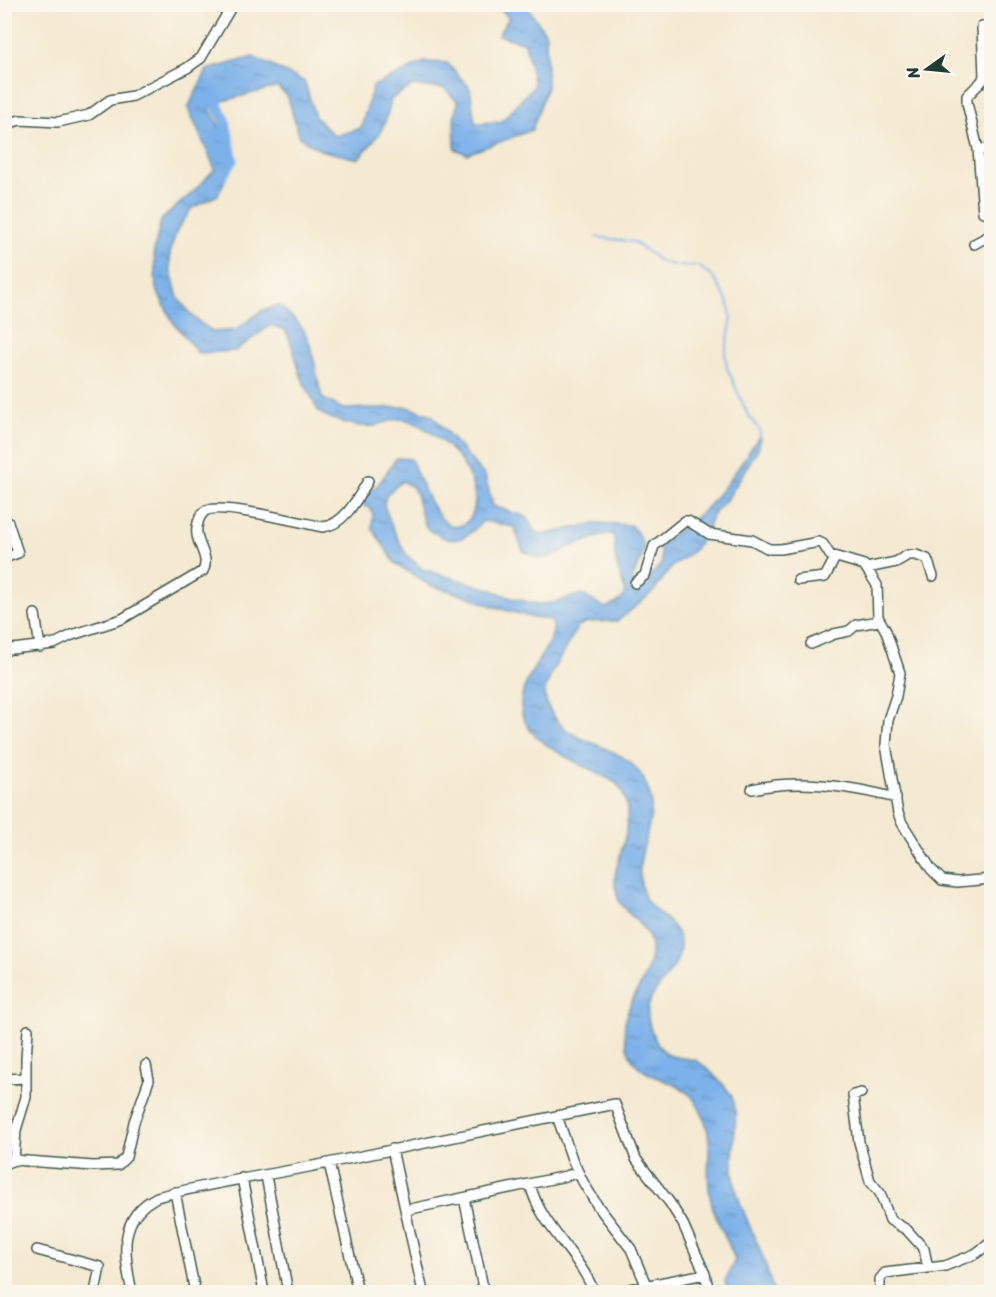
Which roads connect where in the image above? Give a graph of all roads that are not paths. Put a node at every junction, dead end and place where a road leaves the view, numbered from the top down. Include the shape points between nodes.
1 (233, 4) edge
2 (982, 26) dead end
3 (980, 83) junction
4 (992, 84) edge
5 (4, 125) edge
6 (978, 149) junction
7 (992, 149) edge
8 (983, 213) dead end
9 (992, 237) edge
10 (974, 244) dead end
11 (368, 481) dead end
12 (8, 522) dead end
13 (4, 558) edge
14 (835, 558) junction
15 (867, 568) junction
16 (933, 576) dead end
17 (798, 580) dead end
18 (635, 583) dead end
19 (35, 614) dead end
20 (879, 621) junction
21 (811, 644) dead end
22 (40, 647) junction
23 (4, 650) edge
24 (752, 789) dead end
25 (896, 798) junction
26 (992, 879) edge
27 (28, 1030) dead end
28 (146, 1065) dead end
29 (26, 1078) junction
30 (4, 1079) edge
31 (861, 1093) dead end
32 (557, 1116) junction
33 (392, 1149) junction
34 (14, 1161) junction
35 (329, 1163) junction
36 (4, 1164) edge
37 (578, 1172) junction
38 (266, 1176) junction
39 (242, 1178) junction
40 (530, 1184) junction
41 (175, 1192) junction
42 (464, 1198) junction
43 (406, 1210) junction
44 (992, 1242) edge
45 (37, 1250) dead end
46 (927, 1268) junction
47 (705, 1274) junction
48 (648, 1289) edge
49 (95, 1293) edge
50 (132, 1293) edge
51 (195, 1293) edge
52 (264, 1293) edge
53 (288, 1293) edge
54 (358, 1293) edge
55 (423, 1293) edge
56 (483, 1293) edge
57 (594, 1293) edge
58 (614, 1293) edge
59 (710, 1293) edge
60 (880, 1293) edge

1 - 5 street via 201,58 187,68 139,93 110,100 89,115 58,122 20,120
2 - 3 street via 984,76
3 - 4 street
3 - 6 street via 967,96
6 - 7 street
6 - 8 street
9 - 10 street
11 - 22 street via 356,502 331,526 214,508 205,511 196,528 206,559 202,571 122,619
12 - 13 street via 18,553
14 - 15 street
14 - 17 street via 825,577
14 - 18 street via 819,542 775,549 752,540 709,534 688,521 654,546 645,575
15 - 16 street via 916,555 927,559
15 - 20 street via 877,585
19 - 22 street
20 - 21 street via 856,625
20 - 25 street via 900,673 886,739
22 - 23 street
24 - 25 street via 801,783 868,790
25 - 26 street via 904,830 936,875 949,882
27 - 29 street
28 - 34 street via 149,1080 121,1163 93,1166
29 - 30 street
29 - 34 street
31 - 46 street via 853,1095 854,1114 870,1182 880,1193 892,1222 907,1230 924,1249
32 - 33 street
32 - 37 street
32 - 47 street via 615,1104 636,1159 683,1224
33 - 35 street
33 - 43 street
34 - 36 street
35 - 38 street
35 - 54 street
37 - 40 street
37 - 48 street via 597,1205 631,1249
38 - 39 street
38 - 53 street
39 - 41 street
39 - 52 street
40 - 42 street
40 - 57 street via 533,1197
41 - 50 street via 146,1203 130,1225 125,1254
41 - 51 street
42 - 43 street
42 - 56 street
43 - 55 street
44 - 46 street via 959,1262
45 - 49 street via 100,1267
46 - 60 street via 885,1273 880,1279
47 - 48 street
47 - 59 street
48 - 58 street

